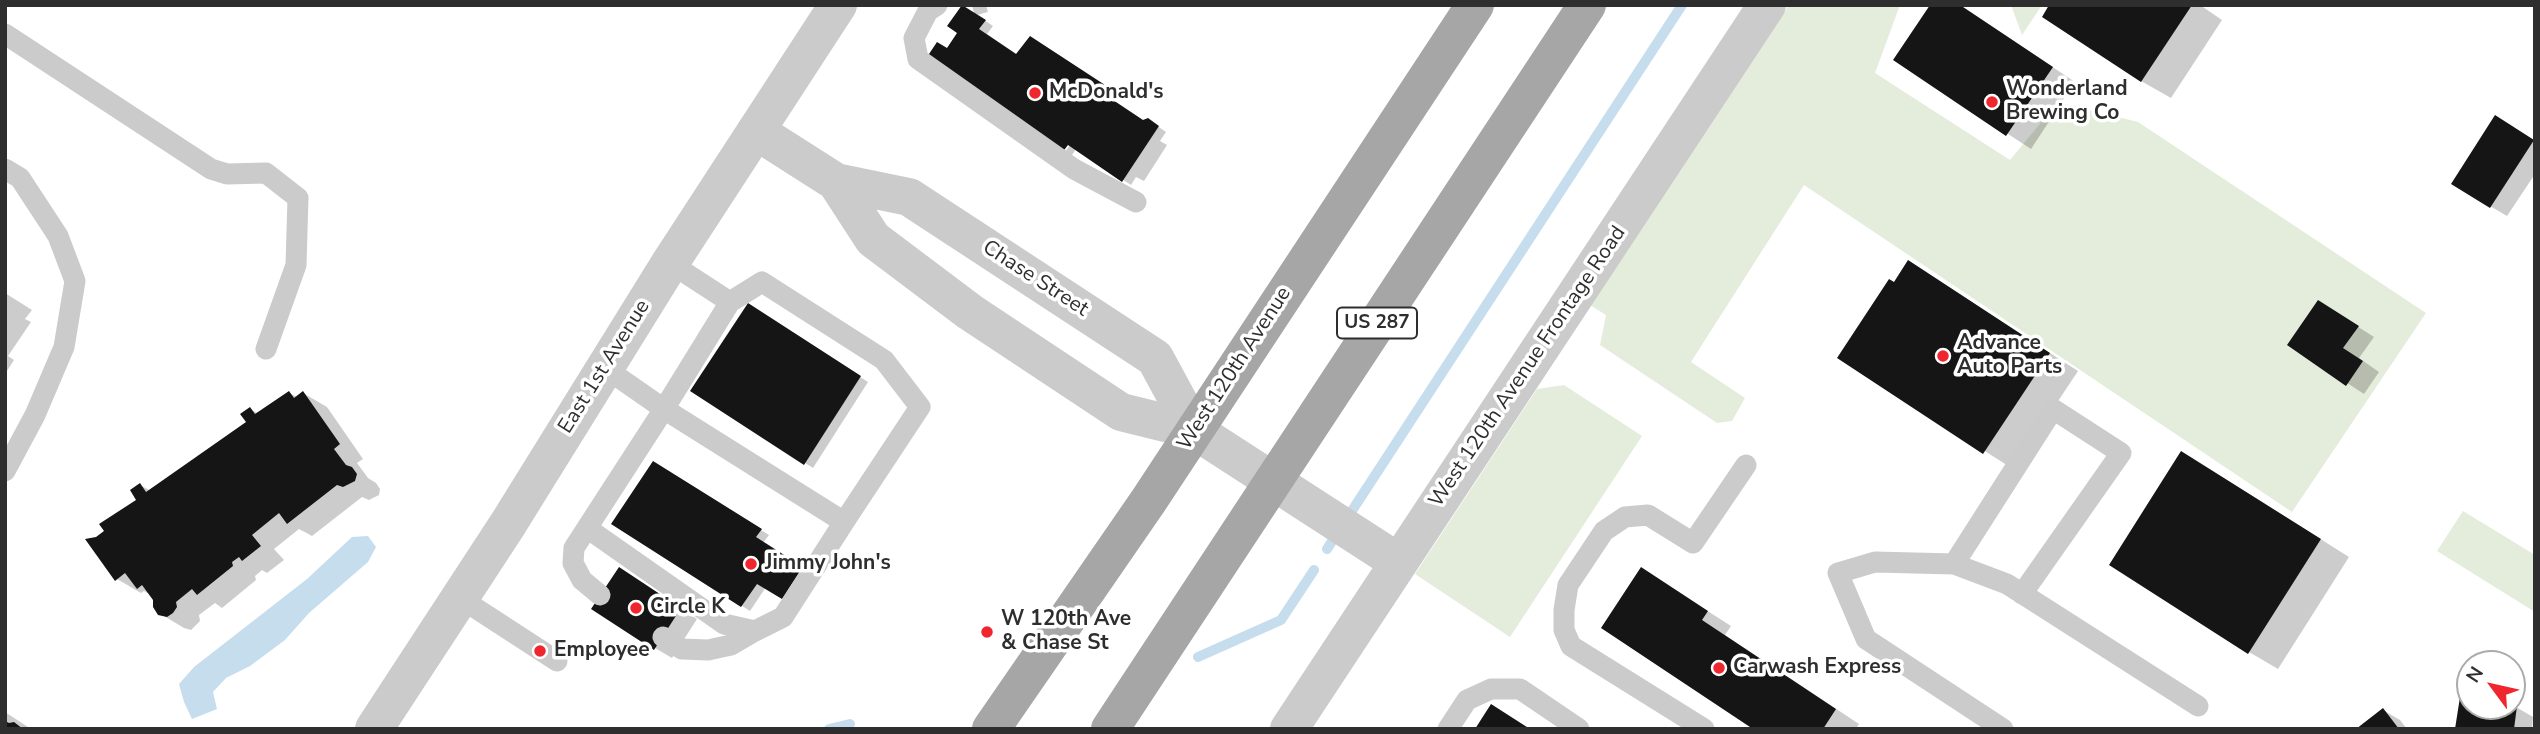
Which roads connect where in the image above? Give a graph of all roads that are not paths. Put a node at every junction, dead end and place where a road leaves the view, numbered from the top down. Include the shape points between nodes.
1 (838, 5) edge
2 (1475, 5) edge
3 (1587, 5) edge
4 (1767, 5) edge
5 (932, 7) edge
6 (5, 34) edge
7 (756, 131) junction
8 (5, 169) edge
9 (836, 182) junction
10 (1136, 202) dead end
11 (670, 263) junction
12 (730, 302) junction
13 (266, 349) dead end
14 (605, 368) junction
15 (664, 409) junction
16 (1194, 430) junction
17 (1746, 465) dead end
18 (5, 471) edge
19 (1273, 481) junction
20 (844, 522) junction
21 (587, 528) junction
22 (1398, 562) junction
23 (1954, 564) junction
24 (2022, 594) junction
25 (600, 595) dead end
26 (460, 598) junction
27 (755, 631) junction
28 (663, 636) dead end
29 (558, 661) dead end
30 (2198, 706) dead end
31 (374, 729) edge
32 (991, 729) edge
33 (1110, 729) edge
34 (1289, 729) edge
35 (1448, 729) edge
36 (1579, 729) edge
37 (1704, 729) edge
38 (2003, 729) edge

1 - 7 street, East 1st Avenue
2 - 16 main road, West 120th Avenue
3 - 19 main road, US 287
4 - 22 street, West 120th Avenue Frontage Road
5 - 10 lane via 914,38 918,59 1074,169
6 - 13 lane via 211,169 227,174 266,173 298,198 296,265
7 - 9 street, Chase Street
7 - 11 street, East 1st Avenue
8 - 18 lane via 20,178 58,236 75,281 64,347
9 - 16 street, Chase Street via 873,239 970,312 1121,412
9 - 16 street, Chase Street via 909,197 1155,358
11 - 12 lane
11 - 14 street, East 1st Avenue
12 - 15 lane
12 - 20 lane via 762,282 884,360 920,407
14 - 15 lane
14 - 26 street, East 1st Avenue
15 - 20 lane
15 - 21 lane
16 - 19 street, Chase Street
16 - 32 main road, West 120th Avenue
17 - 37 lane via 1693,543 1648,514 1625,517 1605,531 1568,585 1564,610 1564,630 1571,646
19 - 22 street, Chase Street
19 - 33 main road, US 287
20 - 27 lane via 783,617
21 - 25 lane via 574,548 573,563 582,580
21 - 27 lane via 724,624
22 - 34 street, West 120th Avenue Frontage Road
23 - 24 lane
23 - 24 lane via 2053,409 2121,453
23 - 38 lane via 1875,562 1838,573 1866,639
24 - 30 lane
26 - 29 lane
26 - 31 street, East 1st Avenue
27 - 28 lane via 731,645 708,650 682,649
35 - 36 lane via 1467,700 1491,689 1520,689

